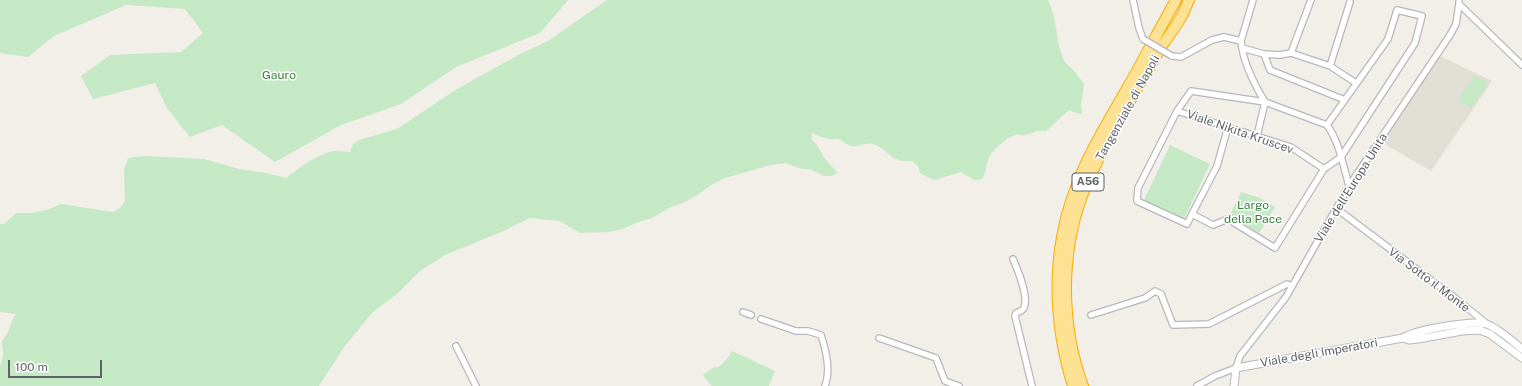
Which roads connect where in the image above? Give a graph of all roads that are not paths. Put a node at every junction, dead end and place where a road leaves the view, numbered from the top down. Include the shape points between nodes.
1 (1133, 0) edge
2 (1176, 0) edge
3 (1189, 0) edge
4 (1253, 0) edge
5 (1311, 0) edge
6 (1350, 2) dead end
7 (1459, 2) edge
8 (1242, 41) junction
9 (1242, 48) junction
10 (1291, 53) junction
11 (1264, 54) junction
12 (1522, 65) edge
13 (1330, 66) junction
14 (1356, 83) junction
15 (1345, 100) junction
16 (1265, 102) junction
17 (1177, 111) junction
18 (1327, 125) junction
19 (1228, 127) junction
20 (1257, 136) junction
21 (1341, 156) junction
22 (1324, 169) junction
23 (1349, 186) junction
24 (1337, 209) junction
25 (1192, 214) junction
26 (1013, 259) dead end
27 (1292, 286) junction
28 (743, 312) dead end
29 (1471, 312) junction
30 (1091, 315) dead end
31 (751, 316) dead end
32 (761, 319) dead end
33 (1473, 323) junction
34 (1486, 328) junction
35 (1462, 331) junction
36 (879, 338) dead end
37 (1403, 338) junction
38 (456, 346) dead end
39 (1522, 348) edge
40 (1522, 358) edge
41 (1236, 368) junction
42 (476, 386) edge
43 (825, 386) edge
44 (959, 386) edge
45 (1032, 386) edge
46 (1073, 386) edge
47 (1083, 386) edge
48 (1197, 386) edge
49 (1234, 386) edge

1 - 8 street, bridge via 1143,39 1172,56 1181,57 1212,40 1224,37
2 - 46 highway, Tangenziale di Napoli / A56 via 1100,137 1075,189 1068,210 1059,255 1057,294 1062,342
3 - 47 highway, Tangenziale di Napoli / A56 via 1181,19 1163,45 1105,147 1092,172 1076,217 1068,262 1066,303 1072,347
4 - 8 street
5 - 10 street
6 - 13 street
7 - 12 street
7 - 23 street, Viale dell'Europa Unita via 1456,24 1450,35
8 - 9 street
9 - 11 street
9 - 16 street via 1254,85
10 - 11 street
10 - 13 street
11 - 15 street via 1270,70
13 - 14 street
14 - 15 street
14 - 21 street via 1388,39 1397,10 1422,16 1415,43
15 - 18 street
16 - 17 street via 1191,91
16 - 18 street
16 - 20 street
17 - 19 street, Viale Nikita Kruscev
17 - 25 street via 1138,188 1137,201 1186,224
18 - 21 street
19 - 20 street, Viale Nikita Kruscev
19 - 25 street via 1217,166
20 - 22 street, Viale Nikita Kruscev via 1291,147
21 - 22 street
21 - 23 street
22 - 25 street via 1275,248 1228,220 1213,225
23 - 24 street, Viale dell'Europa Unita
24 - 27 street, Viale dell'Europa Unita
24 - 29 street, Via Sotto il Monte
26 - 45 street via 1025,295 1024,308 1015,316
27 - 30 street via 1287,284 1209,324 1173,325 1161,294 1155,291 1145,298
27 - 41 street, Viale dell'Europa Unita via 1240,356
28 - 31 street
29 - 33 street
29 - 34 street, Via Sotto il Monte
32 - 43 street via 796,331 821,335 826,348
33 - 34 street, Viale degli Imperatori
33 - 35 street
33 - 37 street, Viale degli Imperatori via 1417,332
34 - 35 street, Viale degli Imperatori
34 - 39 street, Via Sotto il Monte
34 - 40 street, Via Sotto il Monte
35 - 37 street, Viale degli Imperatori via 1418,339
36 - 44 street via 936,358 945,381
37 - 41 street, Viale degli Imperatori
38 - 42 street
41 - 48 street
41 - 49 street

